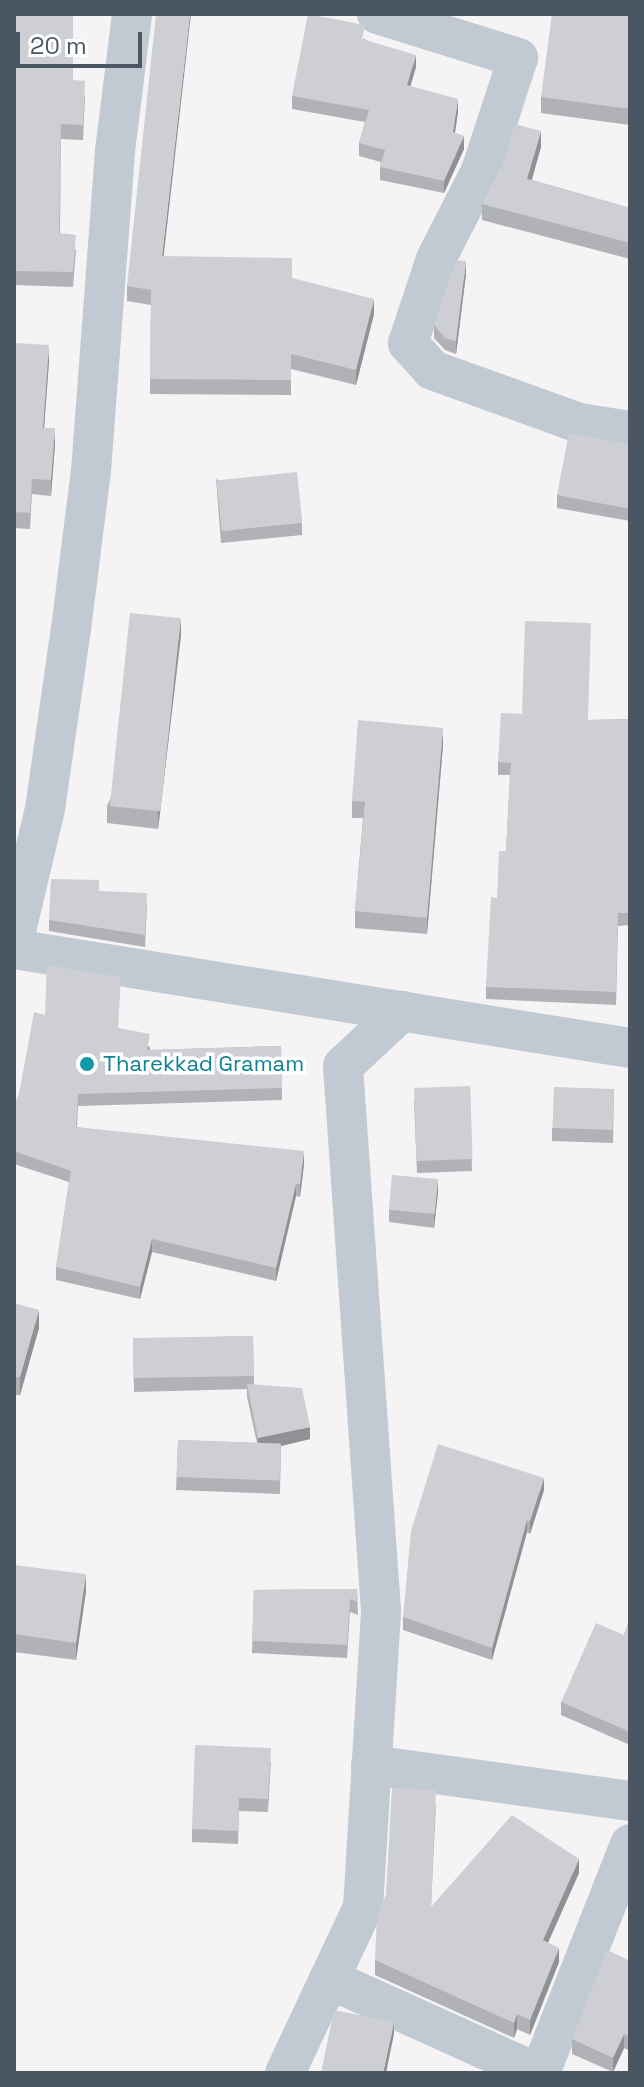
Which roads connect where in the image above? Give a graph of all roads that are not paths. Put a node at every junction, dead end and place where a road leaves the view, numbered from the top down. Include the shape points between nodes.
1 (132, 14) edge
2 (377, 14) edge
3 (630, 431) edge
4 (14, 939) edge
5 (14, 949) edge
6 (402, 1011) junction
7 (630, 1048) edge
8 (371, 1765) junction
9 (630, 1801) edge
10 (630, 1844) edge
11 (329, 1979) junction
12 (285, 2073) edge
13 (539, 2073) edge

1 - 4 street via 115,151 91,471 71,629 45,809
2 - 3 street via 518,58 481,171 436,259 408,343 432,370 579,423
5 - 6 street
6 - 7 street
6 - 8 street via 343,1066 381,1611
8 - 9 street
8 - 11 street via 363,1907
10 - 13 street
11 - 12 street
11 - 13 street

